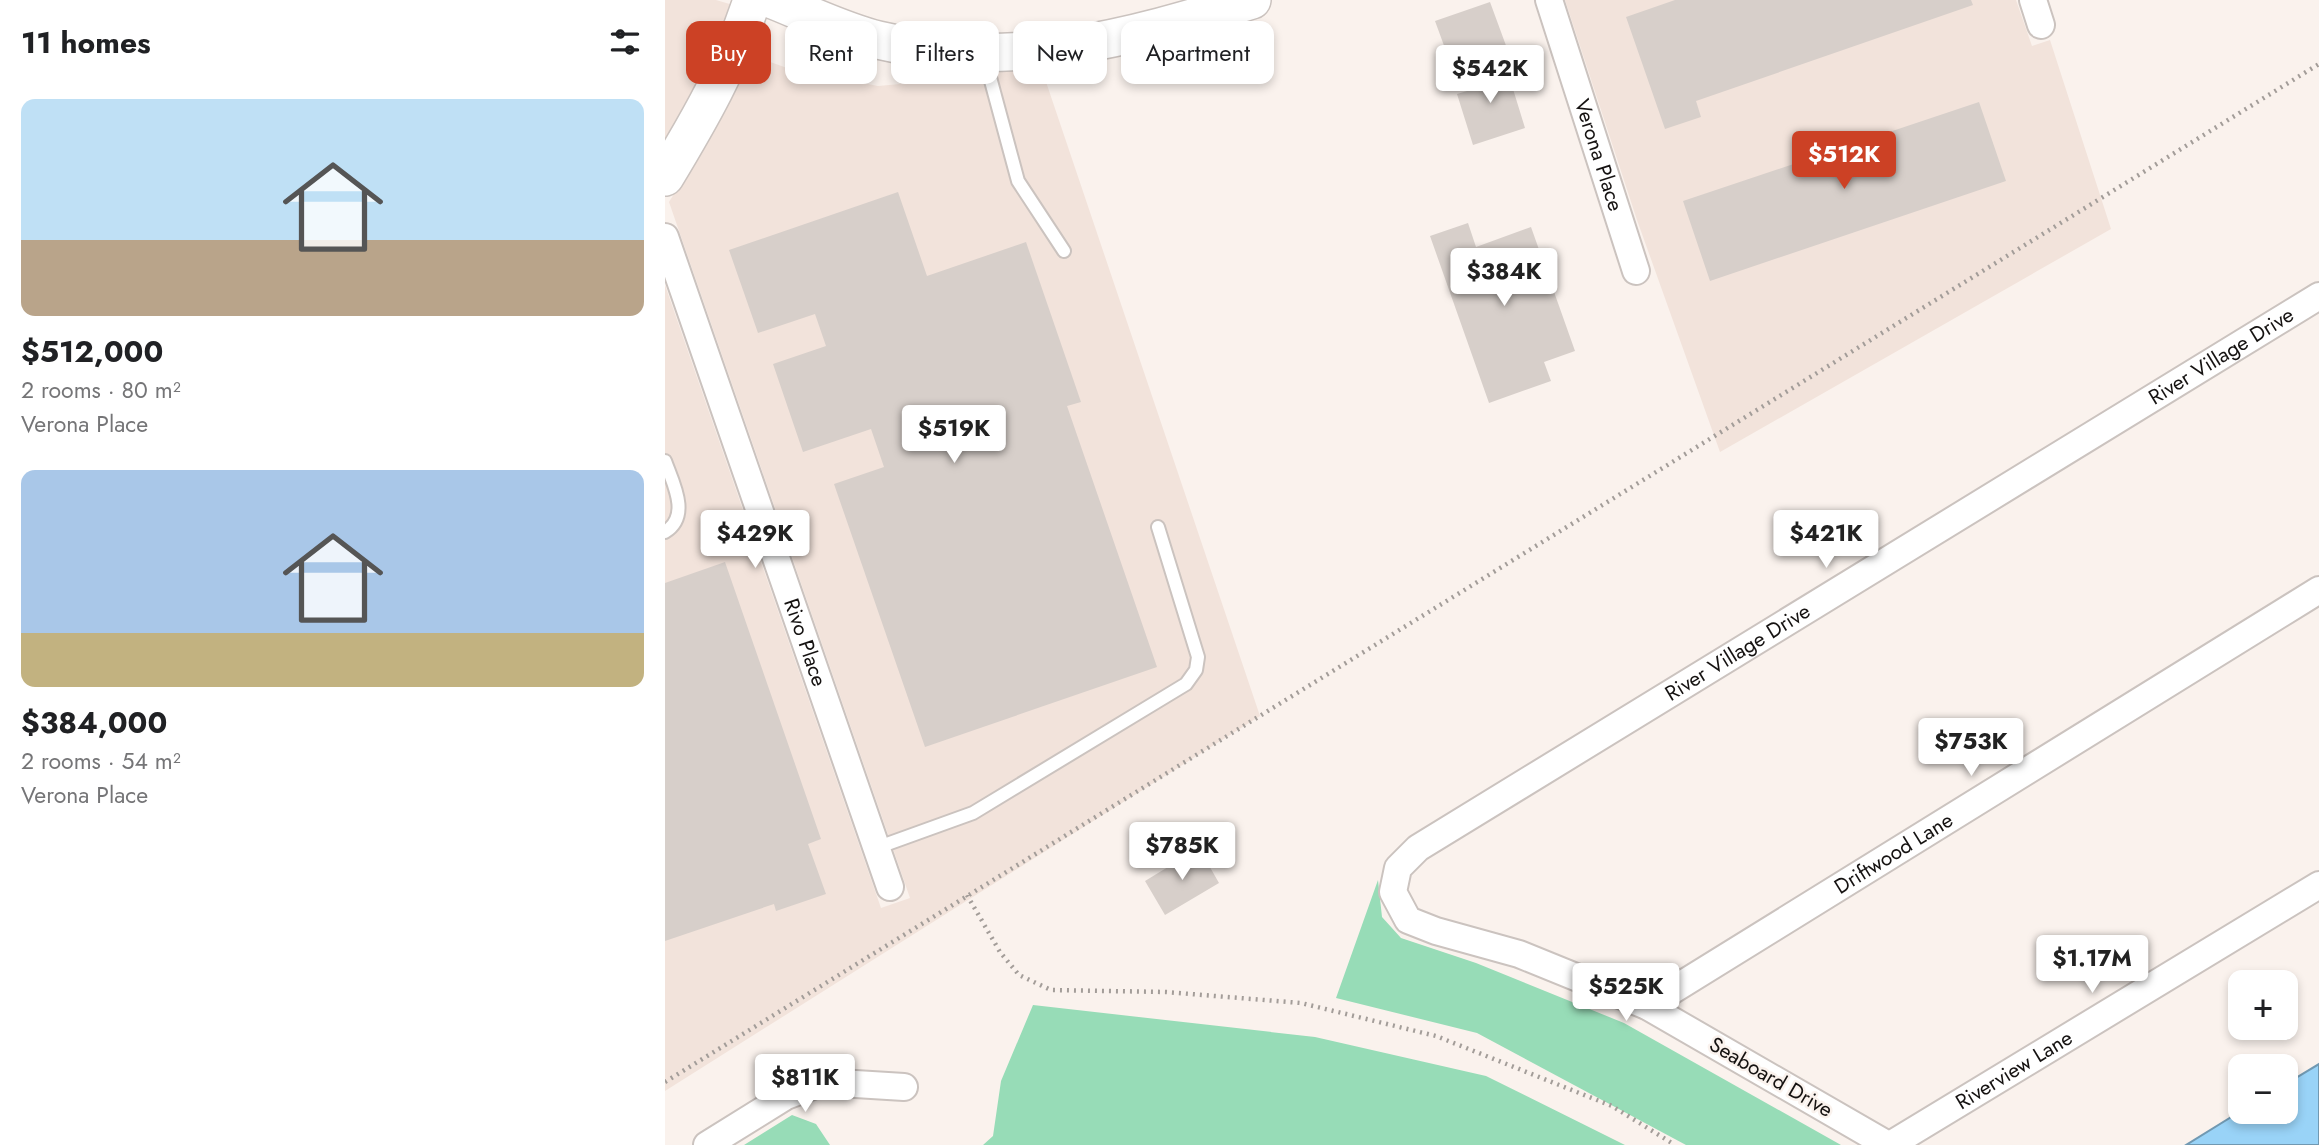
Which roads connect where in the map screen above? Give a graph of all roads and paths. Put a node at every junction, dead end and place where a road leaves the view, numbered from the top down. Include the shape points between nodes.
1 (752, 0) edge
2 (773, 0) edge
3 (1251, 0) edge
4 (1549, 0) edge
5 (891, 42) edge
6 (999, 52) edge
7 (2319, 64) edge
8 (990, 84) edge
9 (665, 177) edge
10 (665, 237) edge
11 (1064, 251) dead end
12 (1636, 271) dead end
13 (2319, 296) edge
14 (665, 461) edge
15 (1158, 527) dead end
16 (665, 532) edge
17 (2319, 590) edge
18 (876, 848) junction
19 (2319, 886) edge
20 (890, 887) dead end
21 (1392, 892) joint
22 (967, 895) junction
23 (1647, 1006) junction
24 (665, 1082) edge
25 (905, 1087) dead end
26 (707, 1145) edge
27 (1675, 1145) edge
28 (1889, 1145) edge

1 - 9 street via 725,73
2 - 5 street
3 - 6 street via 1126,37
4 - 12 street, Verona Place
7 - 22 path
8 - 11 lane via 1018,181
10 - 18 street, Rivo Place
13 - 21 street, River Village Drive via 1418,848 1398,868
14 - 16 lane via 680,505
15 - 18 lane via 1198,657 1187,684 973,813
17 - 23 street, Driftwood Lane
18 - 20 street, Rivo Place
19 - 28 street, Riverview Lane
21 - 23 street, Seaboard Drive via 1408,920 1519,954
22 - 24 path
22 - 27 path via 1019,975 1051,990 1166,992 1301,1003 1436,1036 1612,1106
23 - 28 street, Seaboard Drive
25 - 26 street via 823,1082 786,1096

